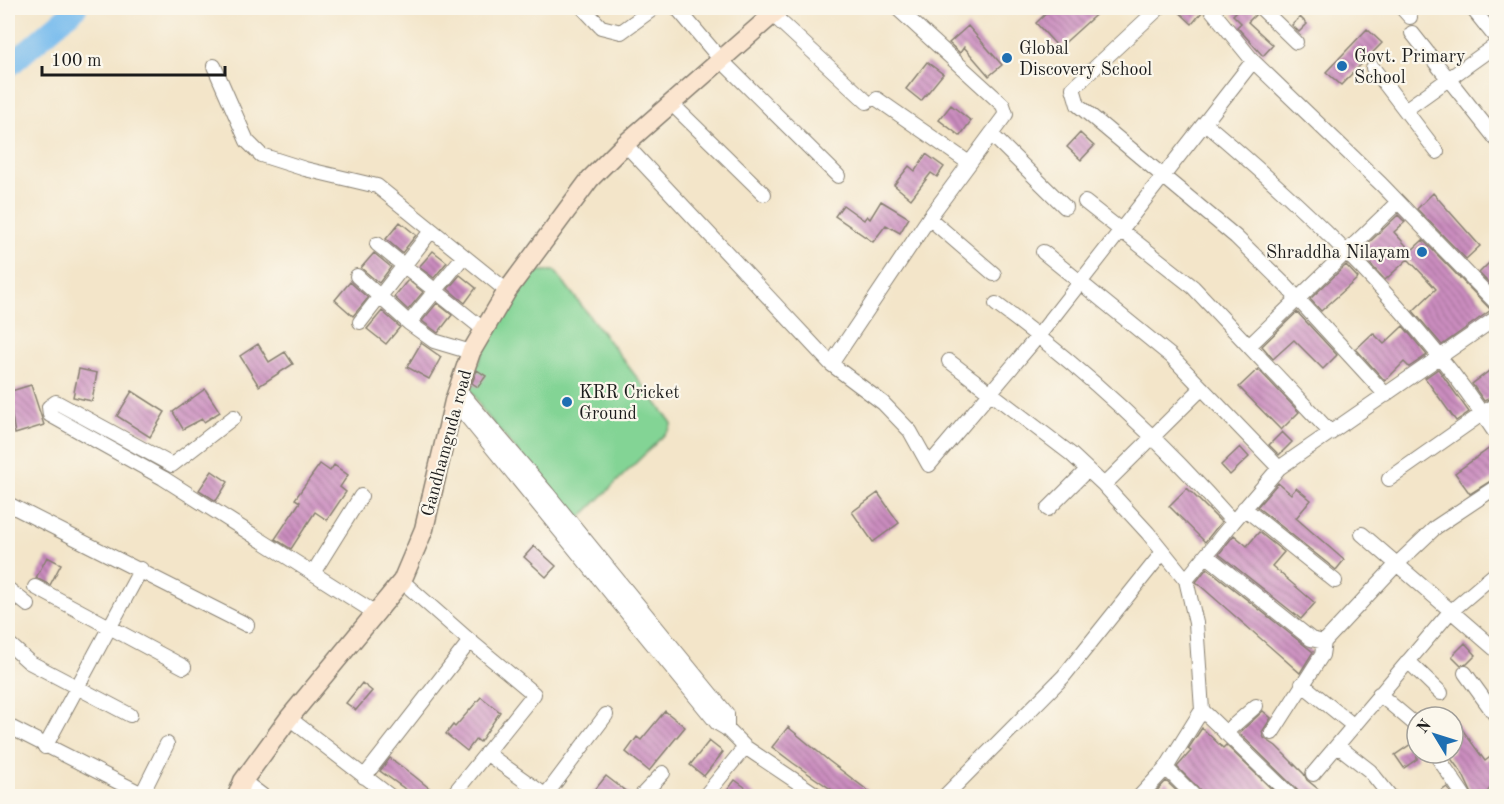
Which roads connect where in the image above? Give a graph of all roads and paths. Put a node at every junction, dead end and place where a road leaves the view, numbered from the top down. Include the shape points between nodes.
1 (583, 8) edge
2 (654, 8) edge
3 (677, 8) edge
4 (897, 8) edge
5 (1159, 8) edge
6 (1210, 8) edge
7 (1261, 8) edge
8 (1472, 8) edge
9 (776, 11) edge
10 (1412, 33) dead end
11 (1497, 38) edge
12 (1296, 42) dead end
13 (1497, 45) edge
14 (721, 60) junction
15 (1253, 61) junction
16 (214, 66) dead end
17 (1373, 68) dead end
18 (1449, 79) junction
19 (671, 104) junction
20 (1405, 110) junction
21 (1205, 123) junction
22 (991, 134) junction
23 (1497, 139) edge
24 (626, 144) junction
25 (1437, 152) dead end
26 (969, 163) junction
27 (838, 176) dead end
28 (1164, 177) junction
29 (764, 194) dead end
30 (1398, 201) junction
31 (1085, 202) dead end
32 (1065, 207) dead end
33 (929, 218) junction
34 (431, 231) junction
35 (1121, 231) junction
36 (377, 244) dead end
37 (1347, 250) junction
38 (1042, 252) dead end
39 (463, 257) junction
40 (403, 267) junction
41 (994, 274) dead end
42 (357, 276) dead end
43 (1081, 283) junction
44 (507, 291) junction
45 (435, 292) junction
46 (380, 297) junction
47 (1297, 298) junction
48 (1497, 303) edge
49 (996, 304) dead end
50 (1497, 318) edge
51 (360, 322) dead end
52 (409, 323) junction
53 (483, 329) junction
54 (1039, 335) junction
55 (1249, 346) junction
56 (471, 352) junction
57 (1442, 356) junction
58 (949, 361) dead end
59 (831, 364) junction
60 (1202, 388) junction
61 (990, 394) junction
62 (456, 395) junction
63 (1386, 395) junction
64 (1497, 404) edge
65 (1483, 413) junction
66 (234, 417) dead end
67 (1331, 433) junction
68 (1497, 434) edge
69 (1151, 438) junction
70 (172, 465) junction
71 (1280, 468) junction
72 (1087, 470) junction
73 (163, 478) junction
74 (1389, 479) dead end
75 (1104, 485) junction
76 (1497, 487) edge
77 (361, 496) dead end
78 (8, 504) edge
79 (1244, 508) junction
80 (1048, 509) dead end
81 (1233, 522) junction
82 (1362, 534) dead end
83 (1164, 552) junction
84 (1207, 556) junction
85 (1397, 564) junction
86 (141, 569) junction
87 (313, 573) junction
88 (1497, 573) edge
89 (1186, 580) junction
90 (402, 581) junction
91 (1335, 581) dead end
92 (35, 587) dead end
93 (8, 589) edge
94 (28, 605) dead end
95 (1452, 611) junction
96 (377, 614) junction
97 (247, 625) dead end
98 (109, 629) junction
99 (470, 641) junction
100 (1324, 642) junction
101 (8, 643) edge
102 (1497, 650) edge
103 (1408, 661) junction
104 (183, 667) dead end
105 (1465, 673) dead end
106 (1302, 684) junction
107 (78, 687) junction
108 (1441, 693) dead end
109 (1379, 694) junction
110 (1256, 706) dead end
111 (1202, 710) junction
112 (130, 715) dead end
113 (606, 715) dead end
114 (1405, 716) edge
115 (1497, 716) edge
116 (290, 718) junction
117 (8, 726) edge
118 (1354, 726) junction
119 (1225, 733) junction
120 (1272, 733) dead end
121 (167, 744) dead end
122 (1338, 746) junction
123 (45, 747) junction
124 (745, 747) junction
125 (486, 753) junction
126 (1443, 765) edge
127 (1166, 768) junction
128 (663, 773) dead end
129 (1312, 774) dead end
130 (364, 777) junction
131 (240, 789) edge
132 (142, 795) edge
133 (263, 796) edge
134 (390, 796) edge
135 (452, 796) edge
136 (546, 796) edge
137 (640, 796) edge
138 (705, 796) edge
139 (818, 796) edge
140 (945, 796) edge
141 (1140, 796) edge
142 (1194, 796) edge
143 (1291, 796) edge
144 (1390, 796) edge
145 (1464, 796) edge

1 - 2 street via 602,27 621,32
3 - 14 street
4 - 22 street via 1003,105 1006,114
5 - 28 street via 1073,88 1078,105
6 - 15 street
7 - 12 street
8 - 11 street
9 - 14 street, Gandhamguda road
9 - 26 street via 872,101
10 - 18 street
13 - 18 street
14 - 19 street, Gandhamguda road
14 - 27 street
15 - 21 street
15 - 30 street
16 - 34 street via 247,141 261,155 377,186
17 - 20 street
18 - 20 street
18 - 23 street
19 - 24 street, Gandhamguda road
19 - 29 street
20 - 25 street
21 - 28 street
21 - 37 street via 1285,190
22 - 26 street
22 - 32 street
24 - 44 street, Gandhamguda road via 590,179
24 - 59 street
26 - 33 street
28 - 35 street
28 - 47 street via 1236,237
30 - 37 street
30 - 48 street
31 - 35 street
33 - 41 street
33 - 59 street
34 - 39 street
34 - 40 street
35 - 43 street
35 - 55 street via 1193,287
36 - 40 street
37 - 47 street
37 - 57 street
38 - 43 street
39 - 44 street
39 - 45 street
40 - 45 street
40 - 46 street
42 - 46 street
43 - 54 street
43 - 60 street via 1171,356
44 - 53 street, Gandhamguda road
45 - 52 street
45 - 53 street
46 - 51 street
46 - 52 street
47 - 55 street
47 - 63 street
49 - 54 street
50 - 57 street
52 - 56 street via 434,341
53 - 56 street, Gandhamguda road
54 - 61 street
54 - 69 street via 1109,395
55 - 67 street
56 - 62 street, Gandhamguda road
57 - 63 street
57 - 65 street
58 - 61 street
59 - 61 street via 883,403 910,431 929,465
60 - 69 street
60 - 71 street
61 - 72 street
62 - 90 street, Gandhamguda road via 424,529
62 - 124 street via 654,636 717,723
63 - 67 street
64 - 65 street
65 - 68 street
65 - 74 street
66 - 70 street
67 - 71 street
69 - 75 street
69 - 81 street
70 - 73 street
70 - 73 street via 56,402 49,407 50,415
71 - 79 street
72 - 75 street
72 - 80 street
73 - 87 street
75 - 83 street
76 - 85 street via 1436,527
77 - 87 street
78 - 86 street
79 - 81 street
79 - 91 street
81 - 84 street
82 - 85 street
83 - 89 street
83 - 140 street via 1063,677
84 - 89 street
84 - 100 street via 1311,639
85 - 95 street
85 - 100 street
86 - 97 street
86 - 98 street
87 - 96 street
88 - 95 street
89 - 111 street via 1196,623
90 - 96 street, Gandhamguda road
90 - 99 street
92 - 98 street
93 - 94 street
95 - 102 street
95 - 103 street
96 - 116 street, Gandhamguda road
98 - 104 street
98 - 107 street
99 - 125 street via 534,694
99 - 130 street
100 - 106 street via 1322,654
101 - 107 street via 29,662
103 - 108 street
103 - 109 street
105 - 115 street
106 - 118 street
106 - 120 street
107 - 112 street
107 - 123 street
109 - 114 street
109 - 118 street
110 - 119 street
111 - 119 street
111 - 127 street
113 - 136 street
116 - 130 street
116 - 131 street, Gandhamguda road
117 - 123 street
118 - 122 street
119 - 143 street
121 - 132 street
122 - 129 street
122 - 144 street via 1370,771
123 - 132 street
124 - 138 street
124 - 139 street
125 - 135 street
125 - 136 street
126 - 145 street
127 - 141 street
127 - 142 street
128 - 137 street
130 - 134 street
131 - 133 street

